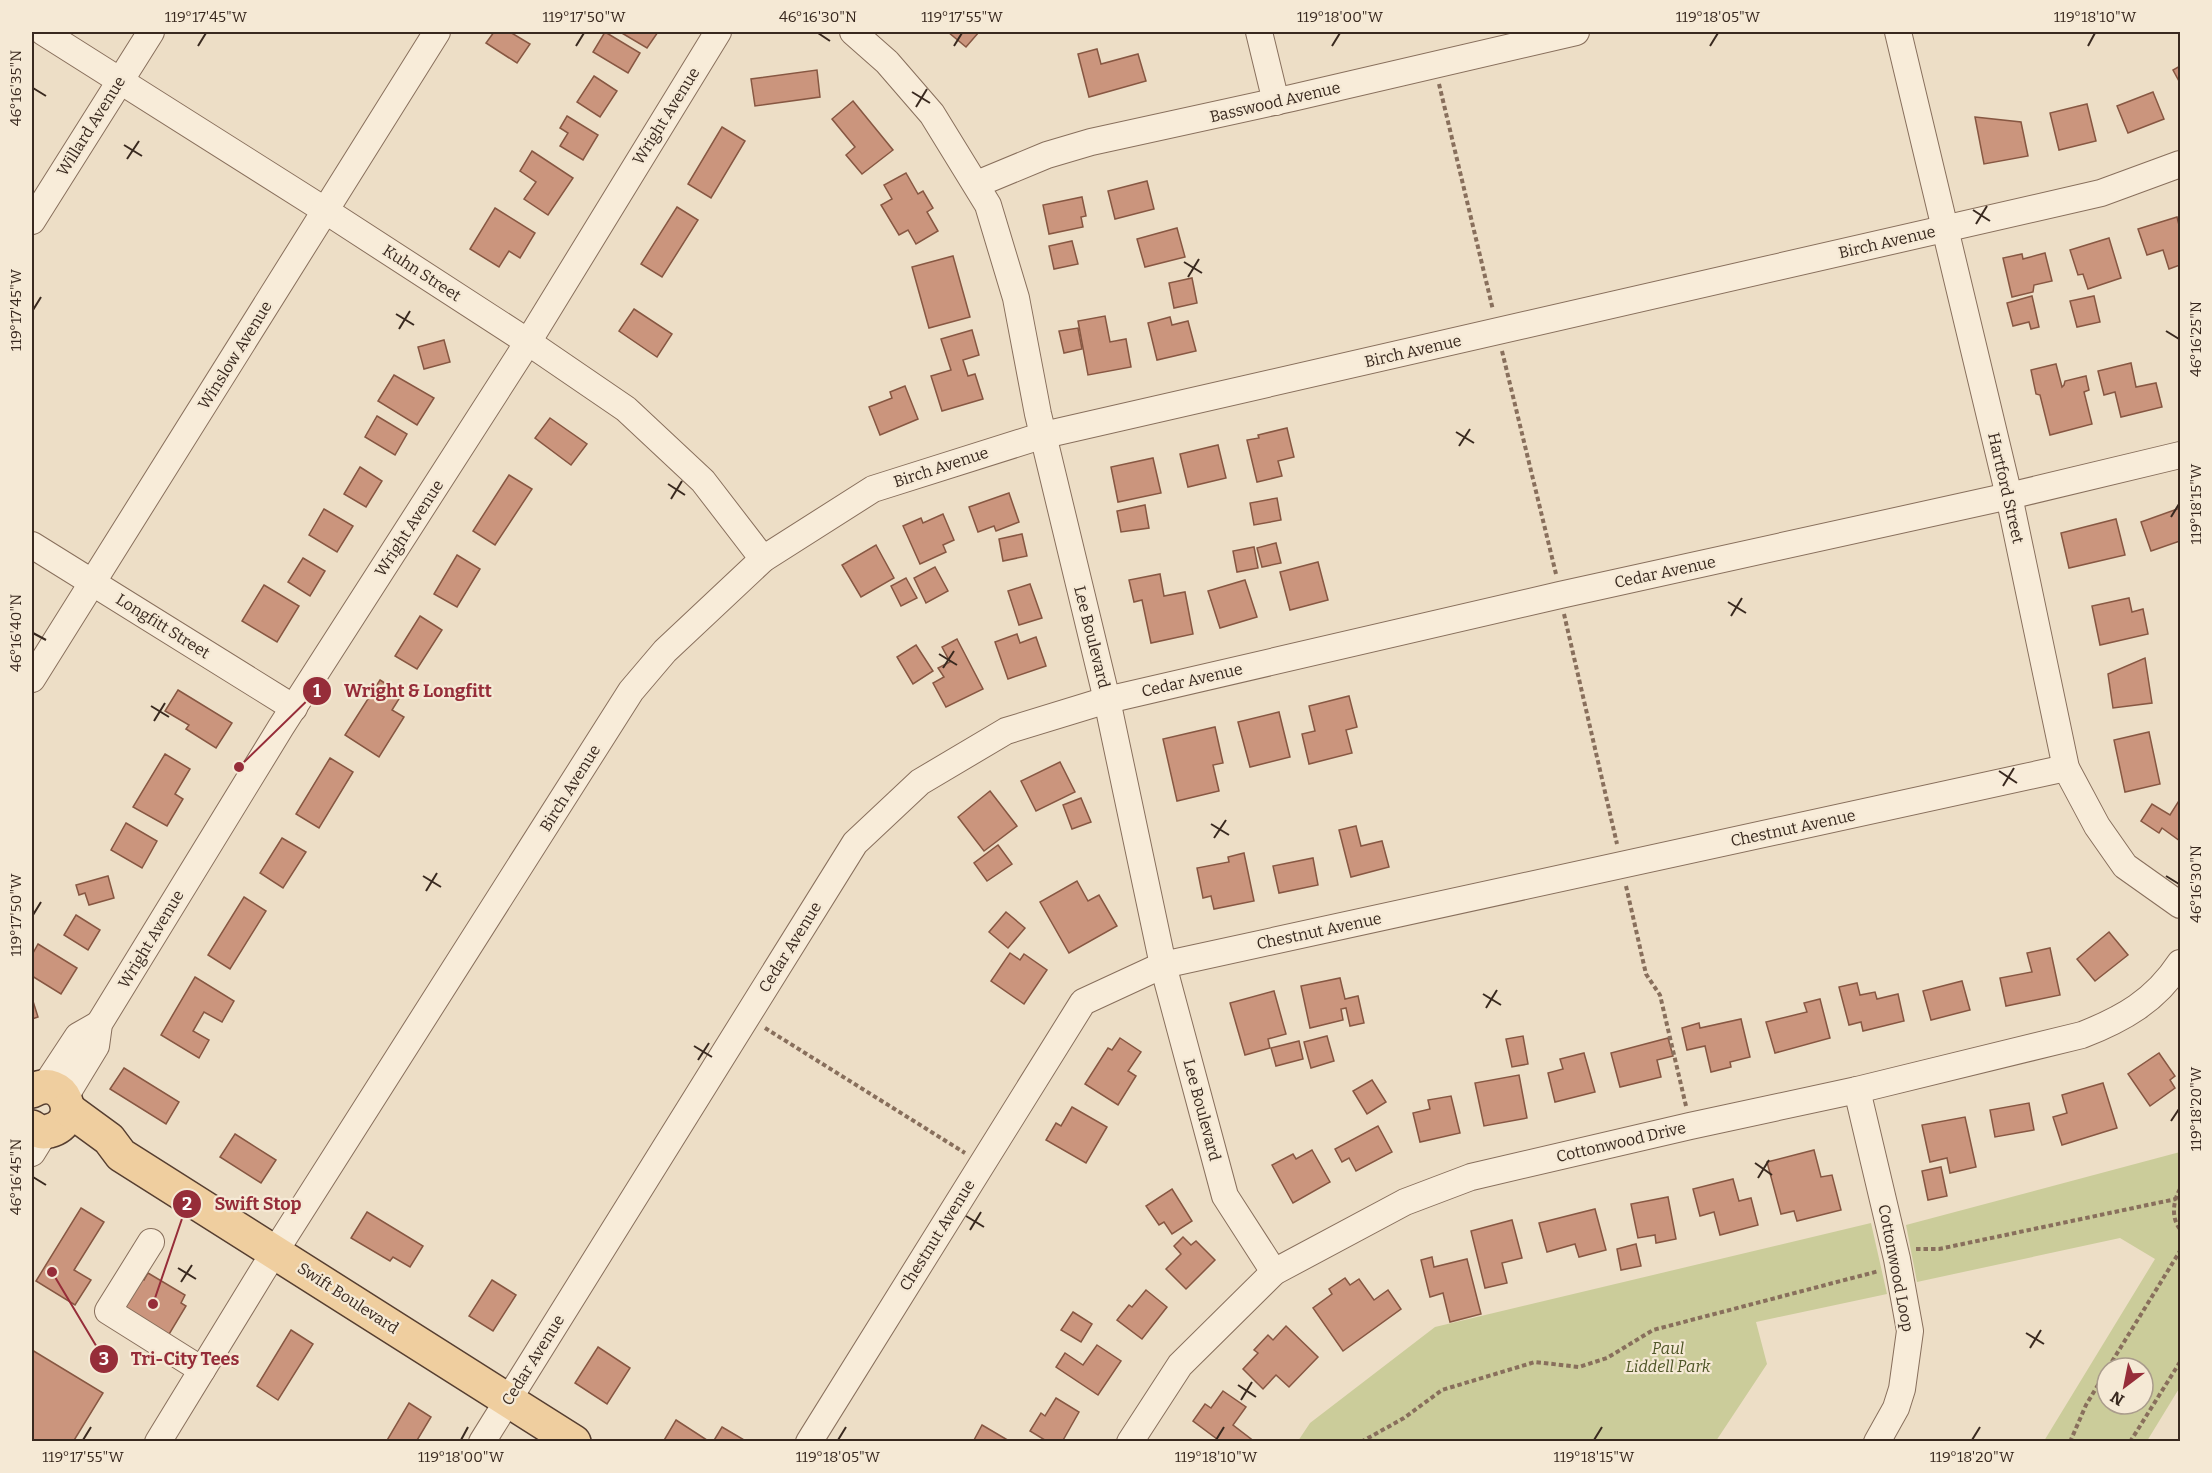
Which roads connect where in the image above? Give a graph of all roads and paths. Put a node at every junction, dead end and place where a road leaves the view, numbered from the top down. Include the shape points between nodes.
1 (43, 32) edge
2 (151, 32) edge
3 (437, 32) edge
4 (718, 32) edge
5 (853, 32) edge
6 (1259, 32) edge
7 (1576, 32) edge
8 (1898, 32) edge
9 (119, 81) junction
10 (1439, 82) dead end
11 (1276, 102) junction
12 (2181, 164) edge
13 (977, 184) junction
14 (326, 211) junction
15 (32, 220) edge
16 (1944, 229) junction
17 (1494, 314) dead end
18 (528, 342) junction
19 (1502, 350) dead end
20 (1044, 435) junction
21 (2181, 455) edge
22 (2009, 496) junction
23 (32, 545) edge
24 (763, 559) junction
25 (1557, 581) dead end
26 (92, 582) junction
27 (1563, 613) dead end
28 (32, 679) edge
29 (1107, 700) junction
30 (294, 708) junction
31 (2066, 768) junction
32 (1617, 844) dead end
33 (1625, 880) dead end
34 (2181, 905) edge
35 (2181, 963) edge
36 (1163, 965) junction
37 (763, 1027) dead end
38 (1857, 1090) junction
39 (1687, 1109) dead end
40 (43, 1110) edge
41 (965, 1154) dead end
42 (2181, 1190) edge
43 (2176, 1199) junction
44 (2181, 1229) edge
45 (151, 1242) dead end
46 (1915, 1248) dead end
47 (2181, 1251) edge
48 (275, 1252) junction
49 (1880, 1271) dead end
50 (1274, 1272) junction
51 (2116, 1356) edge
52 (2181, 1362) edge
53 (202, 1370) junction
54 (2095, 1390) edge
55 (508, 1401) junction
56 (158, 1442) edge
57 (482, 1442) edge
58 (574, 1442) edge
59 (808, 1442) edge
60 (1130, 1442) edge
61 (1361, 1442) edge
62 (1877, 1442) edge
63 (2070, 1442) edge
64 (2130, 1442) edge

1 - 9 street, Kuhn Street
2 - 9 street, Willard Avenue
3 - 14 street, Winslow Avenue
4 - 18 street, Wright Avenue
5 - 13 street, Lee Boulevard via 887,62 932,114
6 - 11 street
7 - 11 street, Basswood Avenue
8 - 16 street, Hartford Street
9 - 14 street, Kuhn Street
9 - 15 street, Willard Avenue
10 - 17 path
11 - 13 street, Basswood Avenue via 1074,147
12 - 16 street, Birch Avenue via 2101,193
13 - 20 street, Lee Boulevard via 988,205 1016,298
14 - 18 street, Kuhn Street
14 - 26 street, Winslow Avenue
16 - 20 street, Birch Avenue
16 - 22 street, Hartford Street
18 - 24 street, Kuhn Street via 626,409 703,481
18 - 30 street, Wright Avenue
19 - 25 path
20 - 24 street, Birch Avenue via 873,489
20 - 29 street, Lee Boulevard
21 - 22 street, Cedar Avenue
22 - 29 street, Cedar Avenue
22 - 31 street, Hartford Street
23 - 26 street, Longfitt Street
24 - 48 street, Birch Avenue via 665,651 631,691
26 - 28 street, Winslow Avenue
26 - 30 street, Longfitt Street
27 - 32 path
29 - 36 street, Lee Boulevard
29 - 55 street, Cedar Avenue via 1006,731 920,782 855,843
30 - 40 street, Wright Avenue via 99,1024 96,1046
31 - 34 street, Hartford Street via 2097,826 2125,866
31 - 36 street, Chestnut Avenue
33 - 39 path via 1646,974 1660,995
35 - 38 street, Cottonwood Drive via 2146,1001 2116,1022 2082,1035
36 - 50 street, Lee Boulevard via 1225,1196
36 - 59 street, Chestnut Avenue via 1083,1002
37 - 41 path
38 - 50 street, Cottonwood Drive via 1471,1177 1405,1202
38 - 62 street, Cottonwood Loop via 1910,1331 1902,1389
40 - 48 main road, Swift Boulevard via 109,1139 121,1155
42 - 43 path
43 - 44 path via 2173,1208
43 - 46 path via 1939,1250
45 - 53 street via 108,1311
47 - 51 path
48 - 53 street, Birch Avenue
48 - 55 main road, Swift Boulevard
49 - 61 path via 1653,1330 1607,1358 1579,1367 1534,1362 1442,1390 1404,1418
50 - 60 street, Cottonwood Drive via 1180,1365
52 - 64 path
53 - 56 street, Birch Avenue
54 - 63 path
55 - 57 street, Cedar Avenue
55 - 58 main road, Swift Boulevard

